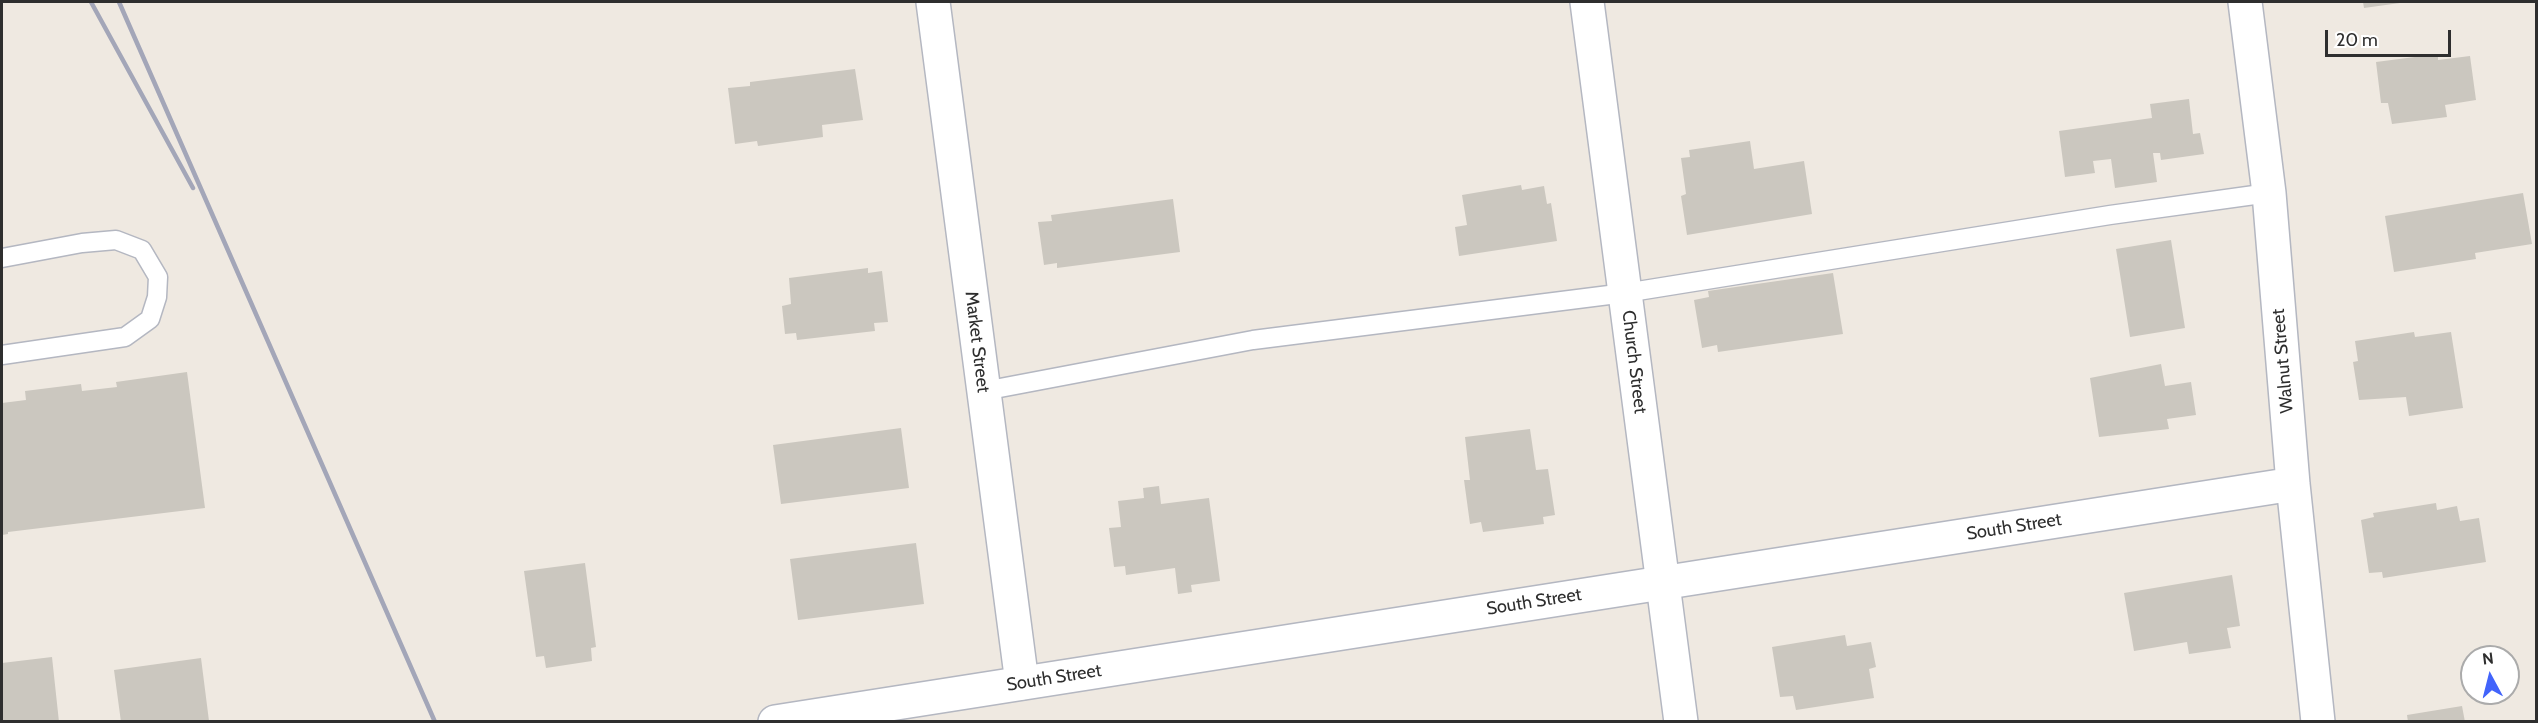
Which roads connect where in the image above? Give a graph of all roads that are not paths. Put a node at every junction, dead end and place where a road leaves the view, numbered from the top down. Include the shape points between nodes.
1 (933, 2) edge
2 (1587, 2) edge
3 (2245, 2) edge
4 (2269, 193) junction
5 (2, 258) edge
6 (1625, 293) junction
7 (2, 355) edge
8 (984, 391) junction
9 (2293, 484) junction
10 (1663, 581) junction
11 (1022, 683) junction
12 (774, 722) edge
13 (1681, 722) edge
14 (2318, 722) edge

1 - 8 street, Market Street
2 - 6 street, Church Street
3 - 4 street, Walnut Street
4 - 6 lane
4 - 9 street, Walnut Street
5 - 7 lane via 116,240 142,250 158,277 150,319 125,337
6 - 8 lane via 1265,339
6 - 10 street, Church Street
8 - 11 street, Market Street
9 - 10 street, South Street
9 - 14 street, Walnut Street
10 - 11 street, South Street
10 - 13 street, Church Street
11 - 12 street, South Street

